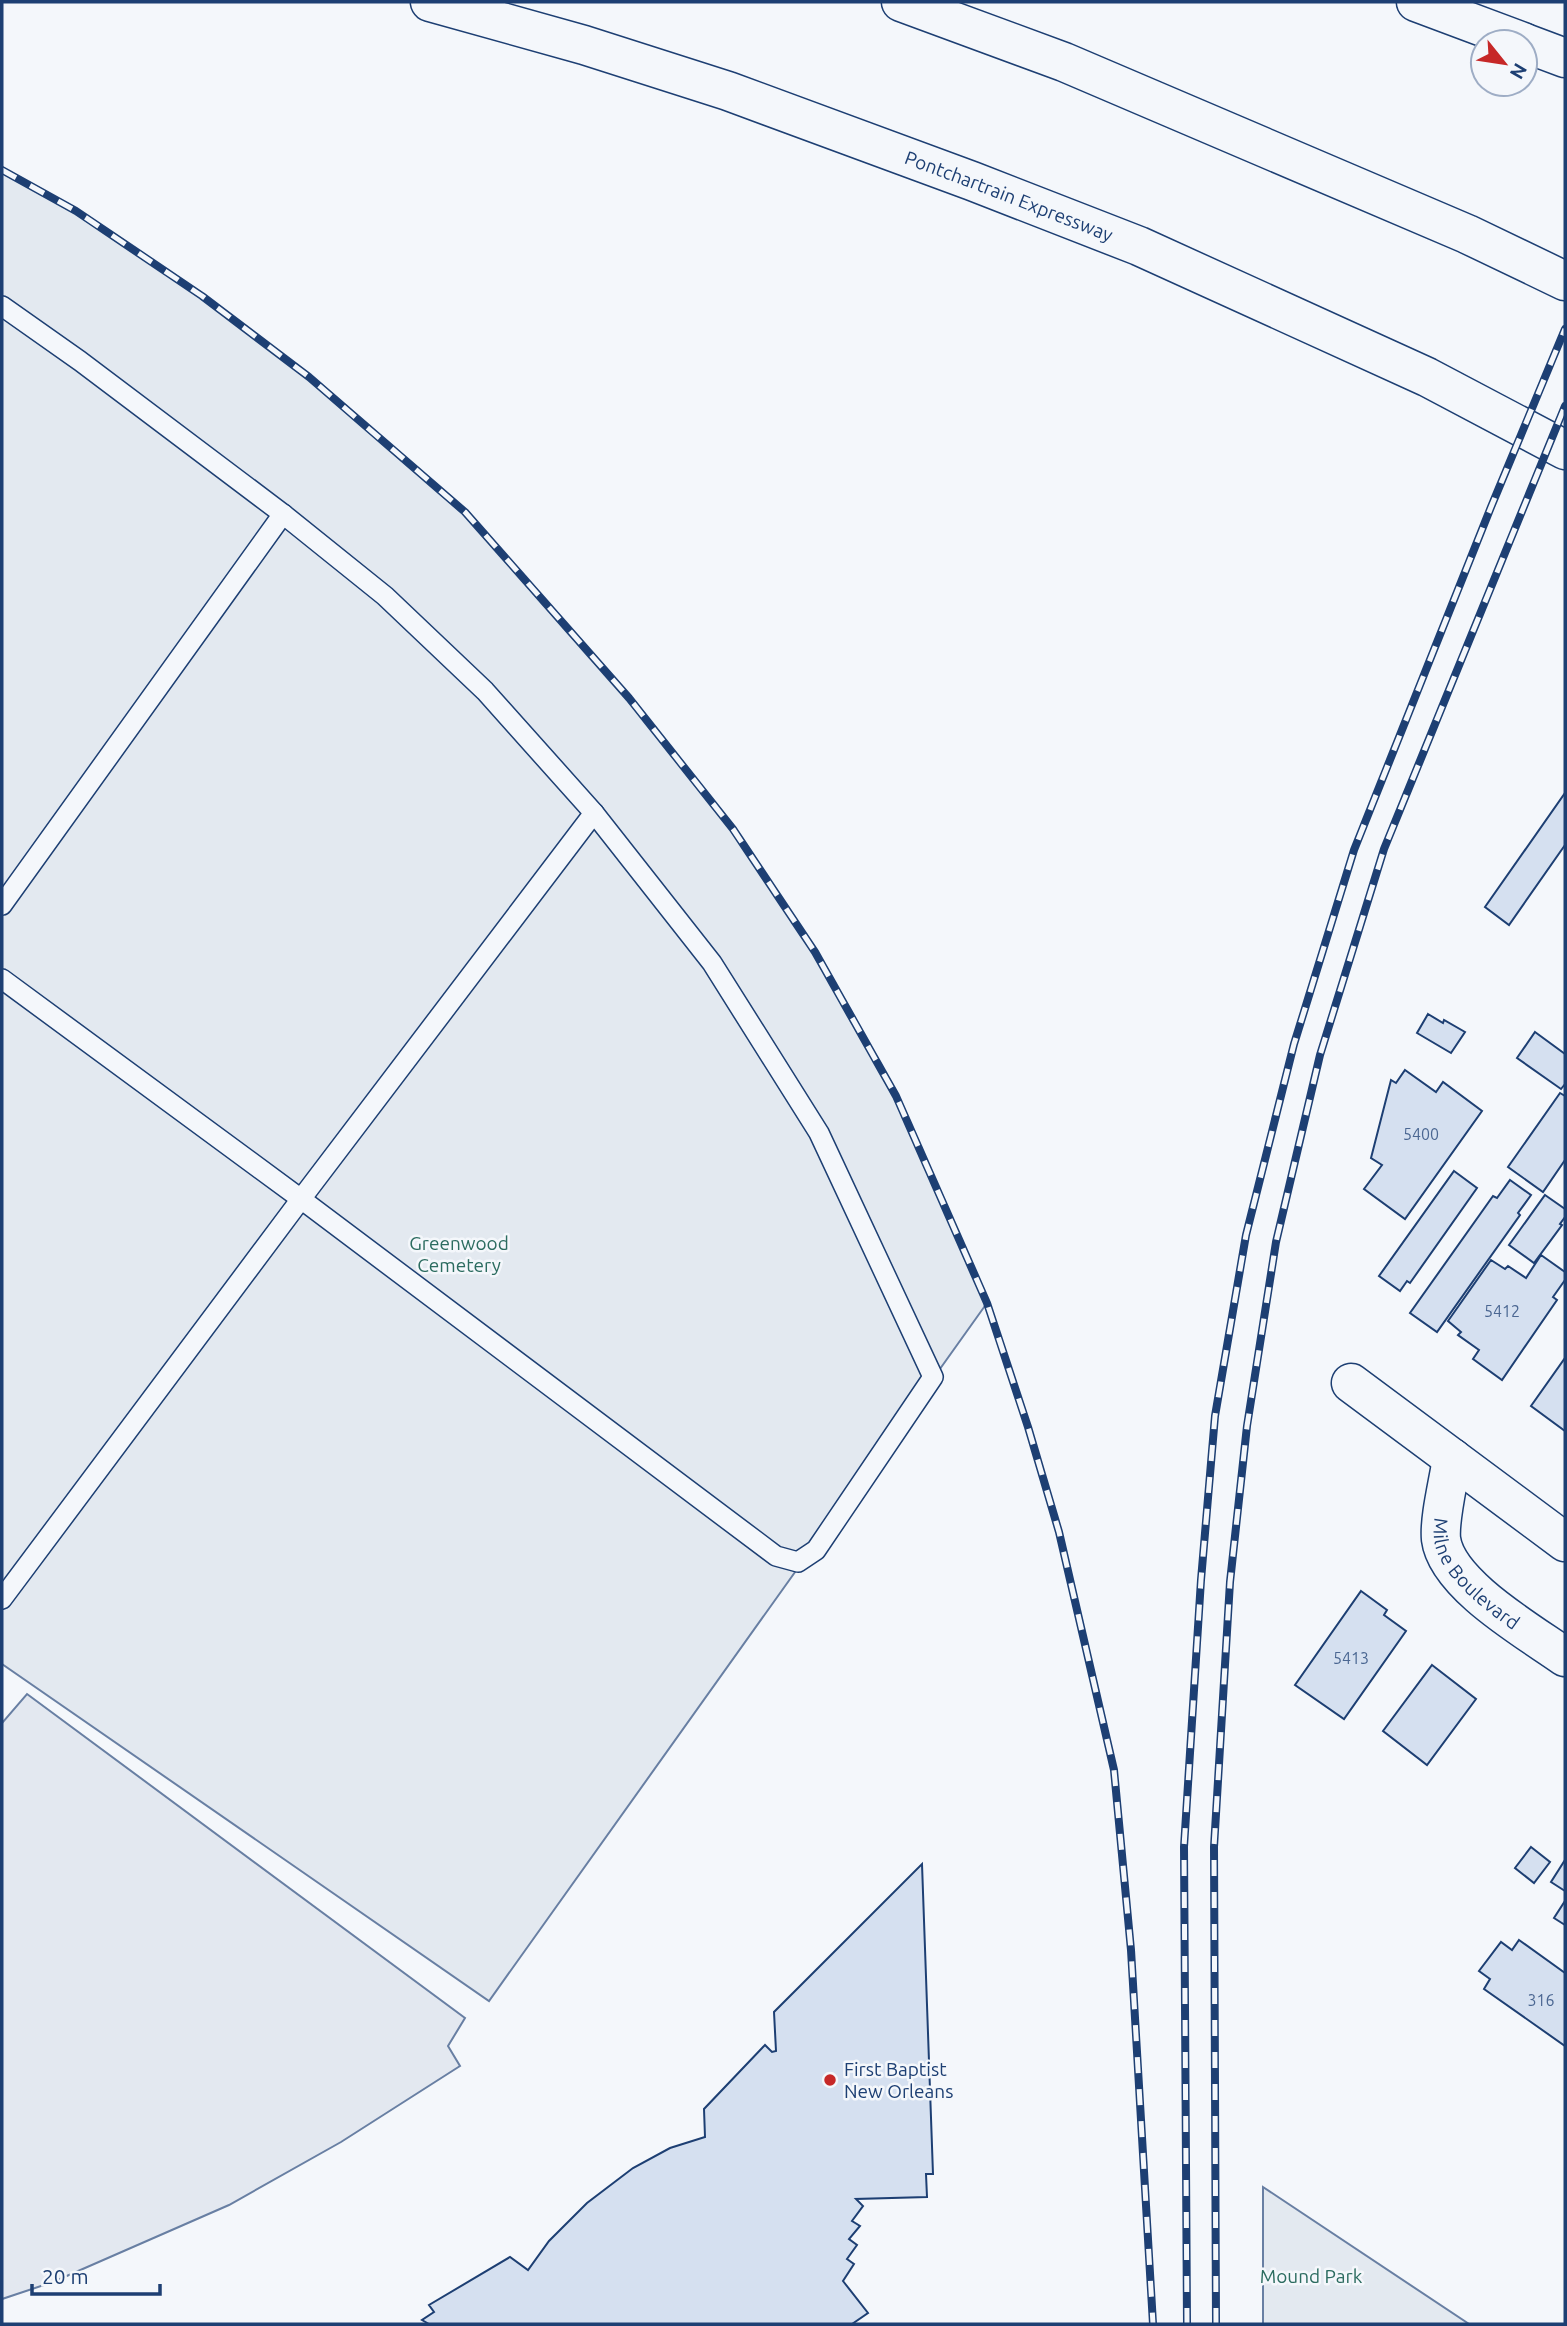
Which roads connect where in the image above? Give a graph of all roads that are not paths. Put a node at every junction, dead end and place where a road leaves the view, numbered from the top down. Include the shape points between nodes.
1 (430, 2) edge
2 (901, 2) edge
3 (1416, 2) edge
4 (1486, 28) edge
5 (1539, 48) edge
6 (1565, 58) edge
7 (1565, 281) edge
8 (2, 306) edge
9 (1565, 450) edge
10 (283, 514) junction
11 (594, 813) junction
12 (2, 905) edge
13 (2, 979) edge
14 (301, 1199) junction
15 (1351, 1383) dead end
16 (1452, 1458) junction
17 (1565, 1542) edge
18 (2, 1599) edge
19 (1565, 1657) edge

1 - 9 main road, Pontchartrain Expressway via 728,91 1139,246 1427,377
2 - 7 main road via 1065,62 1467,234
3 - 4 main road
5 - 6 main road
8 - 10 lane
10 - 11 lane via 385,596 485,691
10 - 12 lane
11 - 14 lane
11 - 14 lane via 712,963 819,1133 933,1377 816,1550 798,1562 776,1556
13 - 14 lane
14 - 18 lane
15 - 16 main road
16 - 17 main road
16 - 19 main road, Milne Boulevard via 1441,1539 1448,1560 1476,1594

